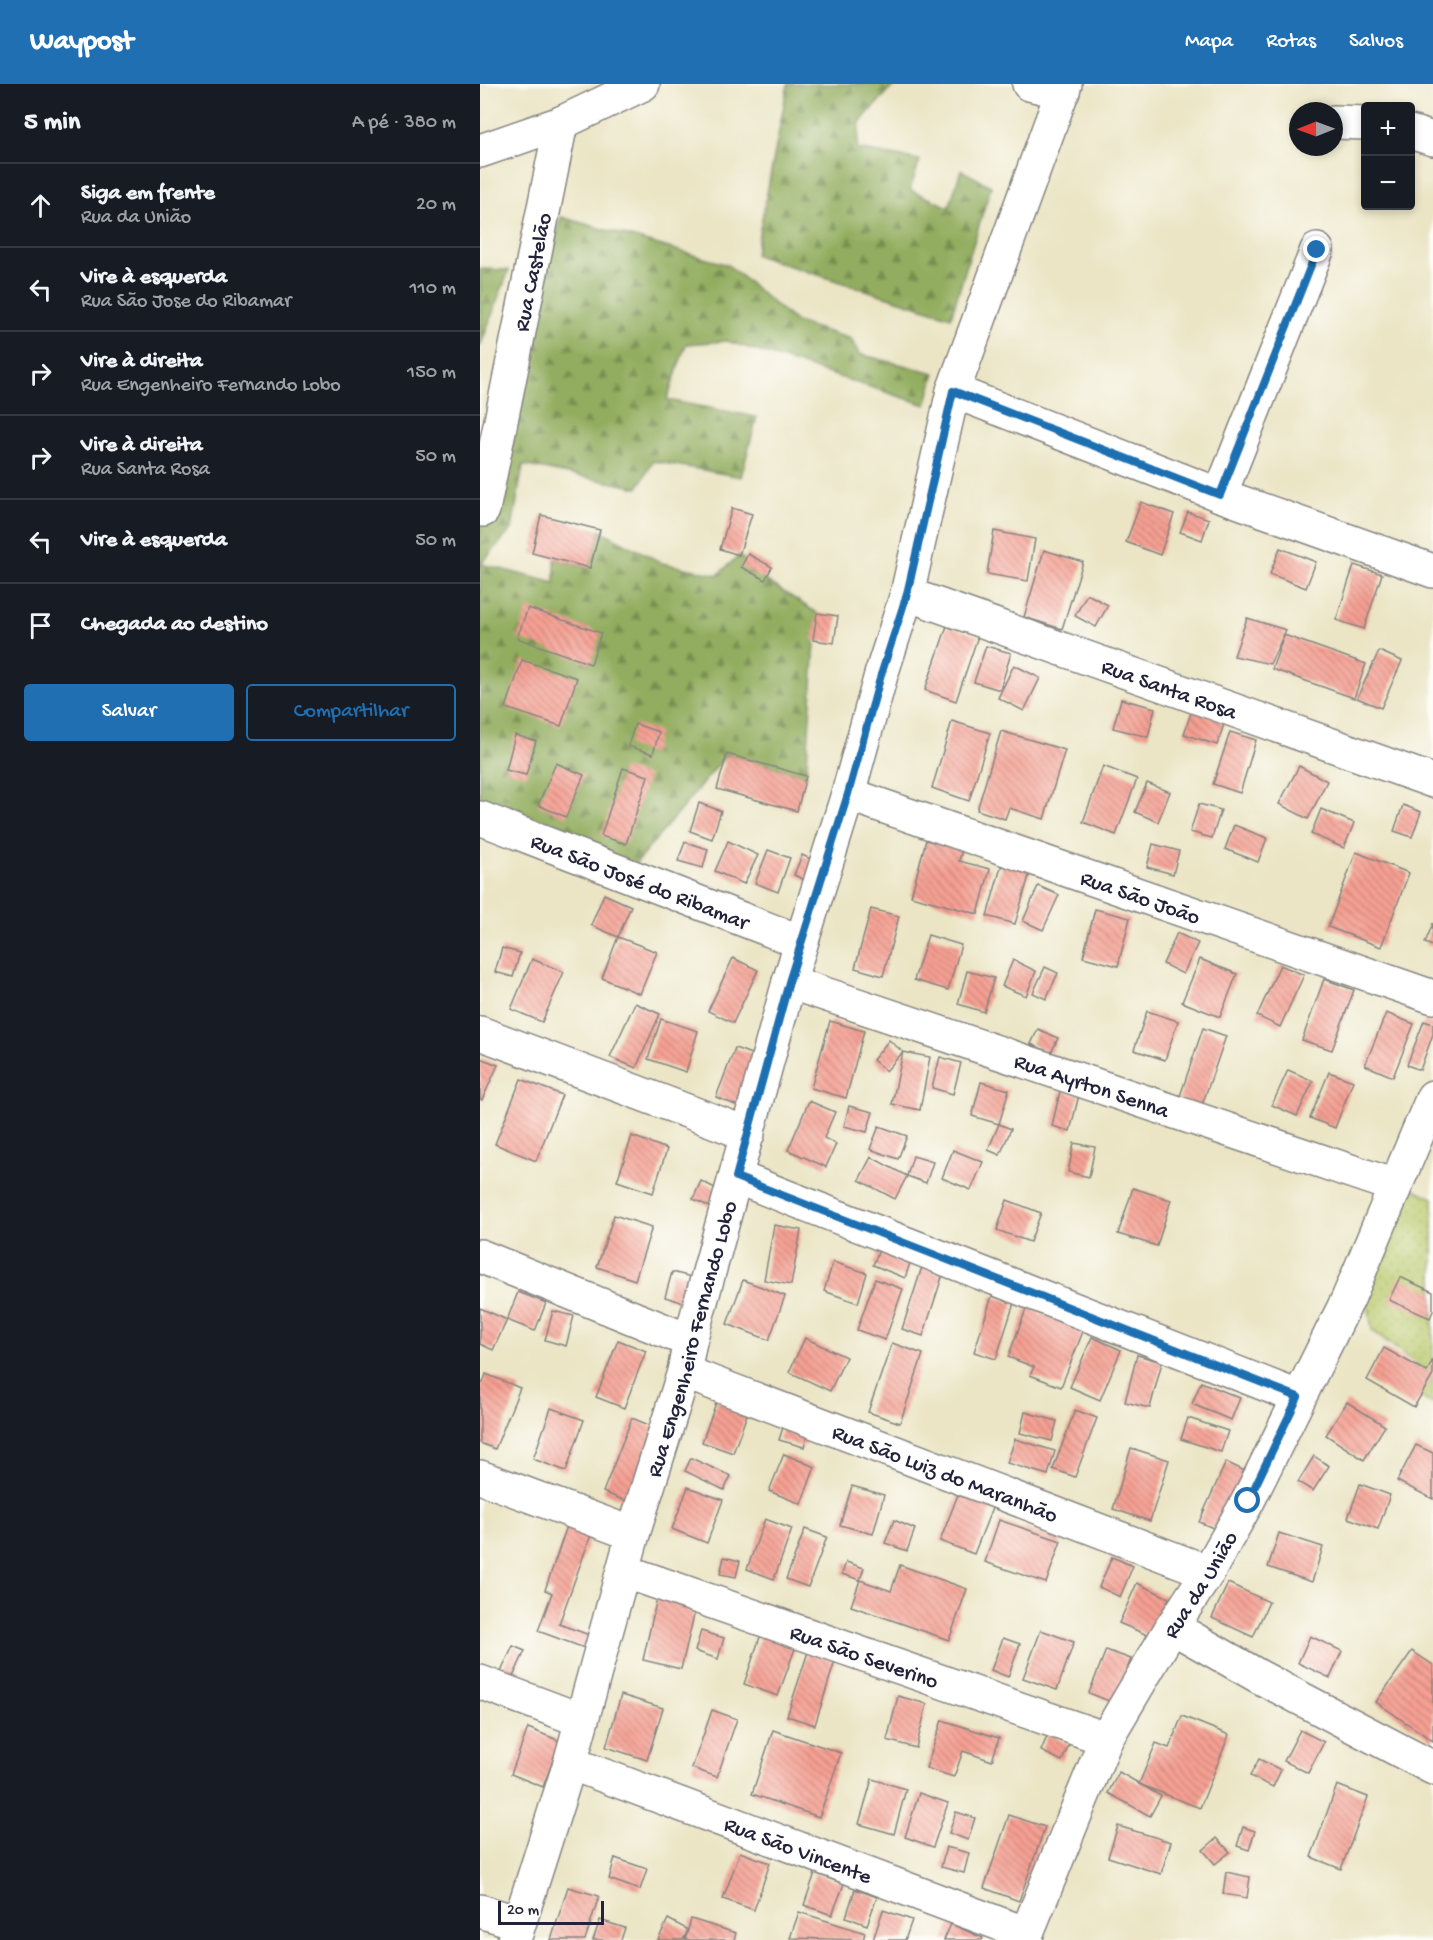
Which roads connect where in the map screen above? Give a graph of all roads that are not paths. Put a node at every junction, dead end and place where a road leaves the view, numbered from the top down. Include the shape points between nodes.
1 (643, 84) edge
2 (1029, 84) edge
3 (1064, 88) edge
4 (1343, 122) edge
5 (561, 123) junction
6 (1361, 123) edge
7 (1415, 134) edge
8 (1433, 139) edge
9 (480, 151) edge
10 (1317, 250) dead end
11 (953, 391) junction
12 (1220, 495) junction
13 (483, 510) dead end
14 (1433, 571) edge
15 (907, 594) junction
16 (1433, 781) edge
17 (848, 794) junction
18 (480, 818) edge
19 (801, 942) junction
20 (789, 982) junction
21 (1433, 997) edge
22 (480, 1033) edge
23 (1433, 1097) edge
24 (748, 1134) junction
25 (736, 1177) junction
26 (1395, 1186) junction
27 (480, 1256) edge
28 (687, 1357) junction
29 (1298, 1397) junction
30 (480, 1477) edge
31 (633, 1534) junction
32 (624, 1570) junction
33 (1208, 1572) junction
34 (1172, 1627) junction
35 (480, 1682) edge
36 (581, 1720) junction
37 (1106, 1739) junction
38 (570, 1763) junction
39 (1433, 1768) edge
40 (480, 1911) edge
41 (516, 1931) edge
42 (1026, 1937) edge

1 - 5 street
2 - 3 street
3 - 11 street, Rua Engenheiro Fernando Lobo
4 - 6 street
5 - 9 street
5 - 13 street, Rua Castelão
7 - 8 street
10 - 12 street
11 - 12 street
11 - 15 street, Rua Engenheiro Fernando Lobo
12 - 14 street
15 - 16 street, Rua Santa Rosa
15 - 17 street, Rua Engenheiro Fernando Lobo
17 - 19 street, Rua Engenheiro Fernando Lobo
17 - 21 street, Rua São João
18 - 19 street, Rua São José do Ribamar
19 - 20 street, Rua Engenheiro Fernando Lobo
20 - 24 street, Rua Engenheiro Fernando Lobo
20 - 26 street, Rua Ayrton Senna
22 - 24 street
23 - 26 street, Rua da União
24 - 25 street, Rua Engenheiro Fernando Lobo
25 - 28 street, Rua Engenheiro Fernando Lobo
25 - 29 street
26 - 29 street, Rua da União via 1348,1299
27 - 28 street, Rua São Luiz do Maranhão
28 - 31 street, Rua Engenheiro Fernando Lobo
28 - 33 street, Rua São Luiz do Maranhão
29 - 33 street, Rua da União via 1248,1501
30 - 31 street
31 - 32 street, Rua Engenheiro Fernando Lobo
32 - 36 street, Rua Engenheiro Fernando Lobo
32 - 37 street, Rua São Severino
33 - 34 street, Rua da União
34 - 37 street, Rua da União
34 - 39 street
35 - 36 street
36 - 38 street, Rua Engenheiro Fernando Lobo
37 - 42 street, Rua da União
38 - 41 street, Rua Engenheiro Fernando Lobo
38 - 42 street, Rua São Vincente
40 - 41 street

